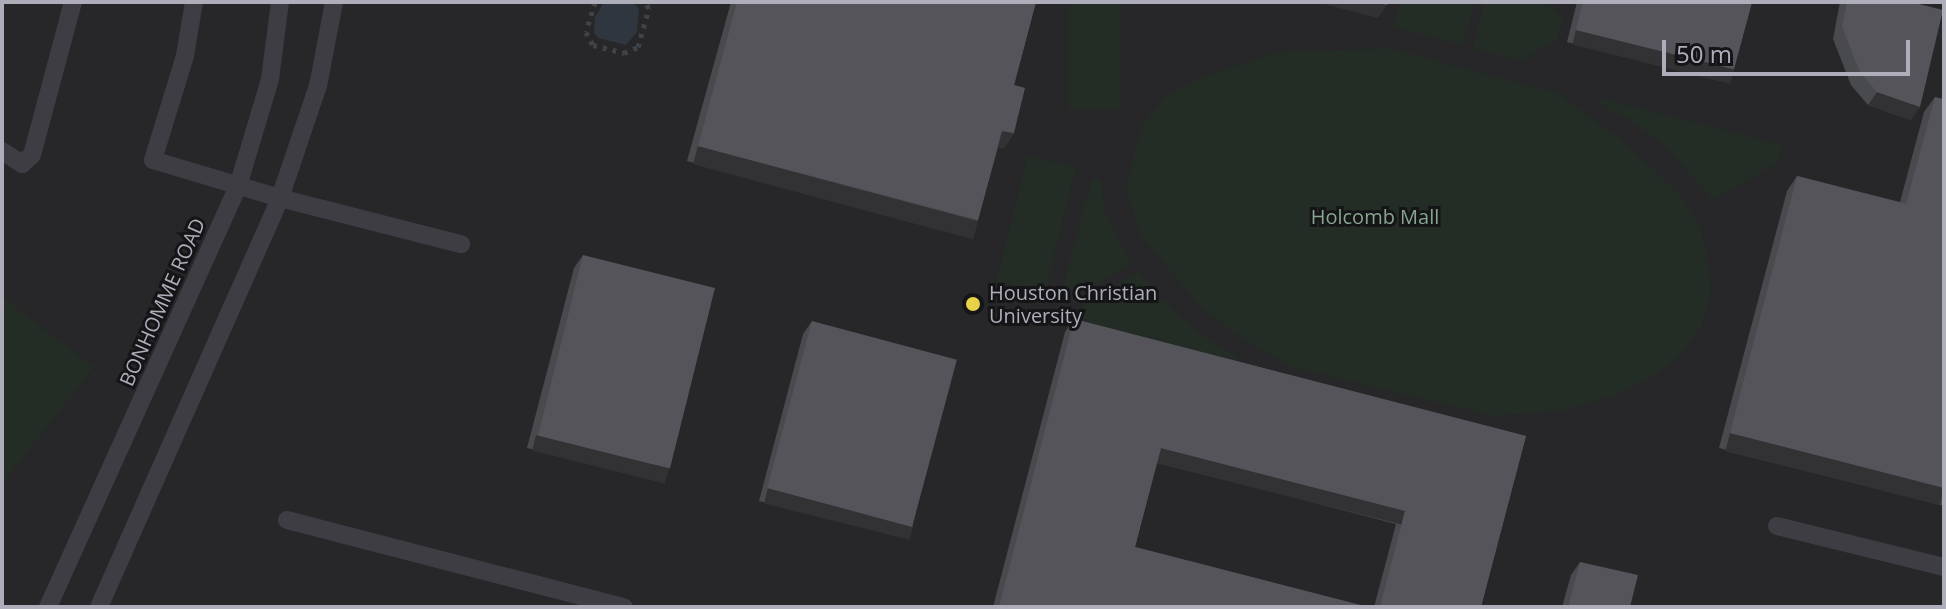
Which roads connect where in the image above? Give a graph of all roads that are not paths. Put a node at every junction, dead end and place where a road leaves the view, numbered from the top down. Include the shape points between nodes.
1 (73, 2) edge
2 (194, 2) edge
3 (280, 2) edge
4 (334, 2) edge
5 (2, 151) edge
6 (238, 186) junction
7 (280, 198) junction
8 (461, 244) dead end
9 (287, 520) dead end
10 (1777, 526) dead end
11 (1944, 567) edge
12 (48, 607) edge
13 (99, 607) edge
14 (624, 607) edge

1 - 5 lane via 32,155 22,164
2 - 6 lane via 185,56 153,160
3 - 6 lane, BONHOMME ROAD via 270,79
4 - 7 lane via 318,86
6 - 7 lane
6 - 12 lane, BONHOMME ROAD
7 - 8 lane
7 - 13 lane
9 - 14 lane
10 - 11 lane

